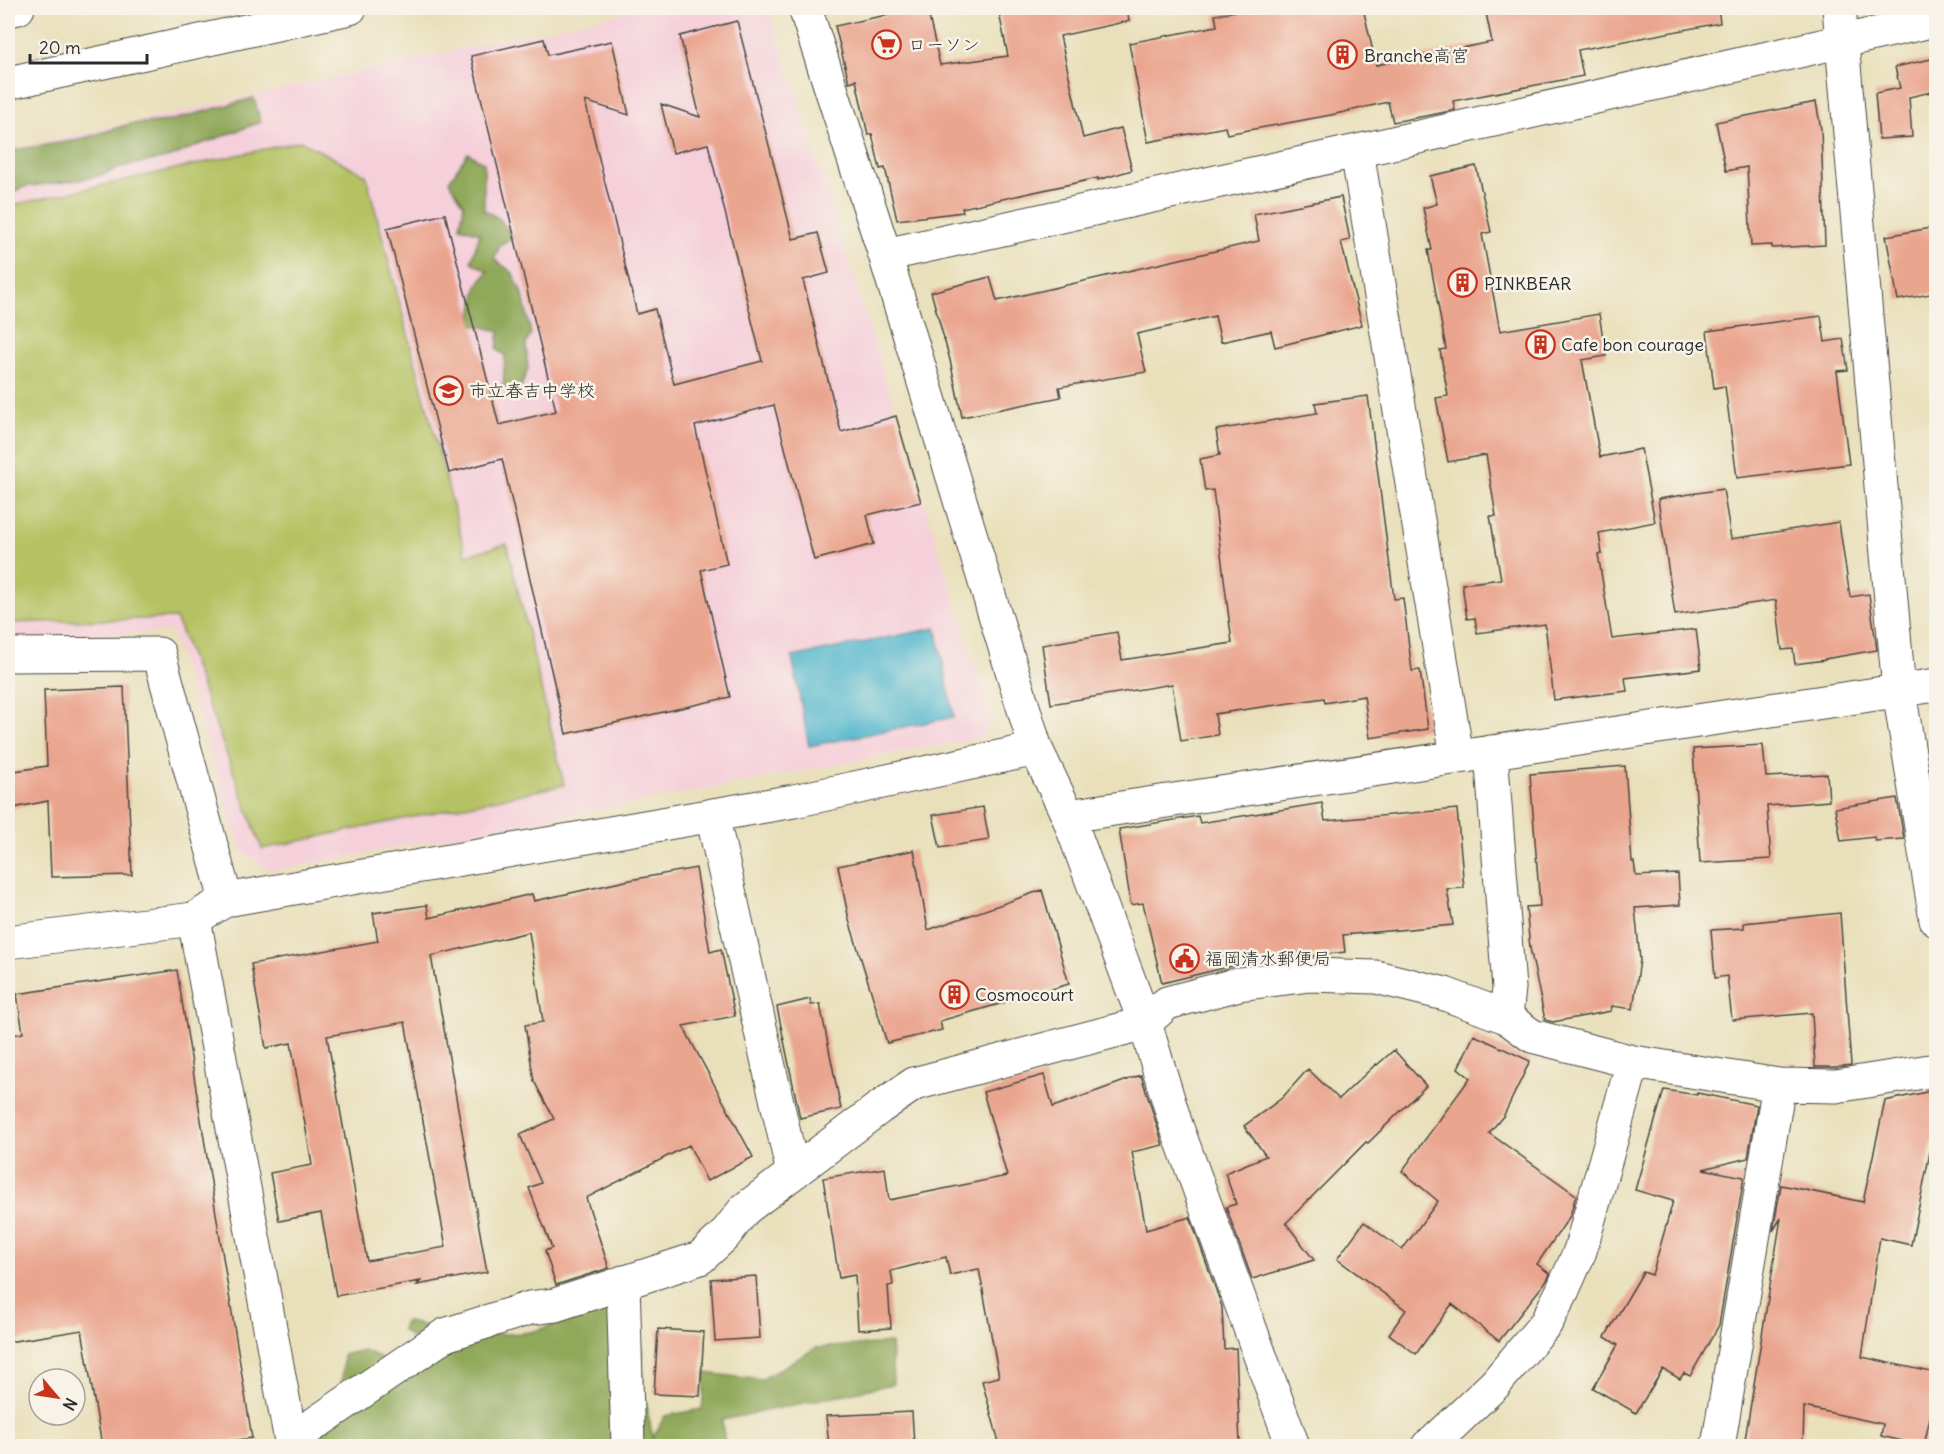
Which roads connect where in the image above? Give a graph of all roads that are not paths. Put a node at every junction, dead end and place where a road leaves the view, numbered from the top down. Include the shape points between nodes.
1 (18, 8) edge
2 (350, 8) edge
3 (805, 8) edge
4 (1839, 8) edge
5 (8, 10) edge
6 (1936, 20) edge
7 (1842, 40) junction
8 (8, 83) edge
9 (1357, 151) junction
10 (885, 255) junction
11 (8, 655) edge
12 (1936, 685) edge
13 (1899, 691) junction
14 (1036, 749) junction
15 (1491, 752) junction
16 (1457, 756) junction
17 (712, 815) junction
18 (1068, 816) junction
19 (226, 900) junction
20 (194, 919) junction
21 (1936, 920) edge
22 (8, 942) edge
23 (1506, 1017) junction
24 (1145, 1023) junction
25 (1633, 1062) junction
26 (1936, 1070) edge
27 (1779, 1085) junction
28 (793, 1173) junction
29 (623, 1282) junction
30 (291, 1443) edge
31 (1433, 1445) edge
32 (628, 1446) edge
33 (1293, 1446) edge
34 (1718, 1446) edge

1 - 5 main road
2 - 8 main road
3 - 10 main road
4 - 7 main road
6 - 7 main road
7 - 9 main road
7 - 13 main road
9 - 10 main road
9 - 16 main road
10 - 14 main road
11 - 19 main road via 159,654
12 - 13 main road
13 - 15 main road
13 - 21 main road
14 - 17 main road
14 - 18 main road
15 - 16 main road
15 - 23 main road via 1509,988
16 - 18 main road
17 - 19 main road
17 - 28 main road
18 - 24 main road
19 - 20 main road
20 - 22 main road
20 - 30 main road
23 - 24 main road via 1445,994 1376,978 1310,975 1239,984 1167,1004
23 - 25 main road via 1532,1036
24 - 28 main road via 914,1084
24 - 33 main road via 1176,1125
25 - 27 main road
25 - 31 main road via 1580,1251 1546,1323 1495,1384
26 - 27 main road via 1836,1086
27 - 34 main road
28 - 29 main road via 745,1209 700,1258
29 - 30 main road via 445,1335
29 - 32 main road

